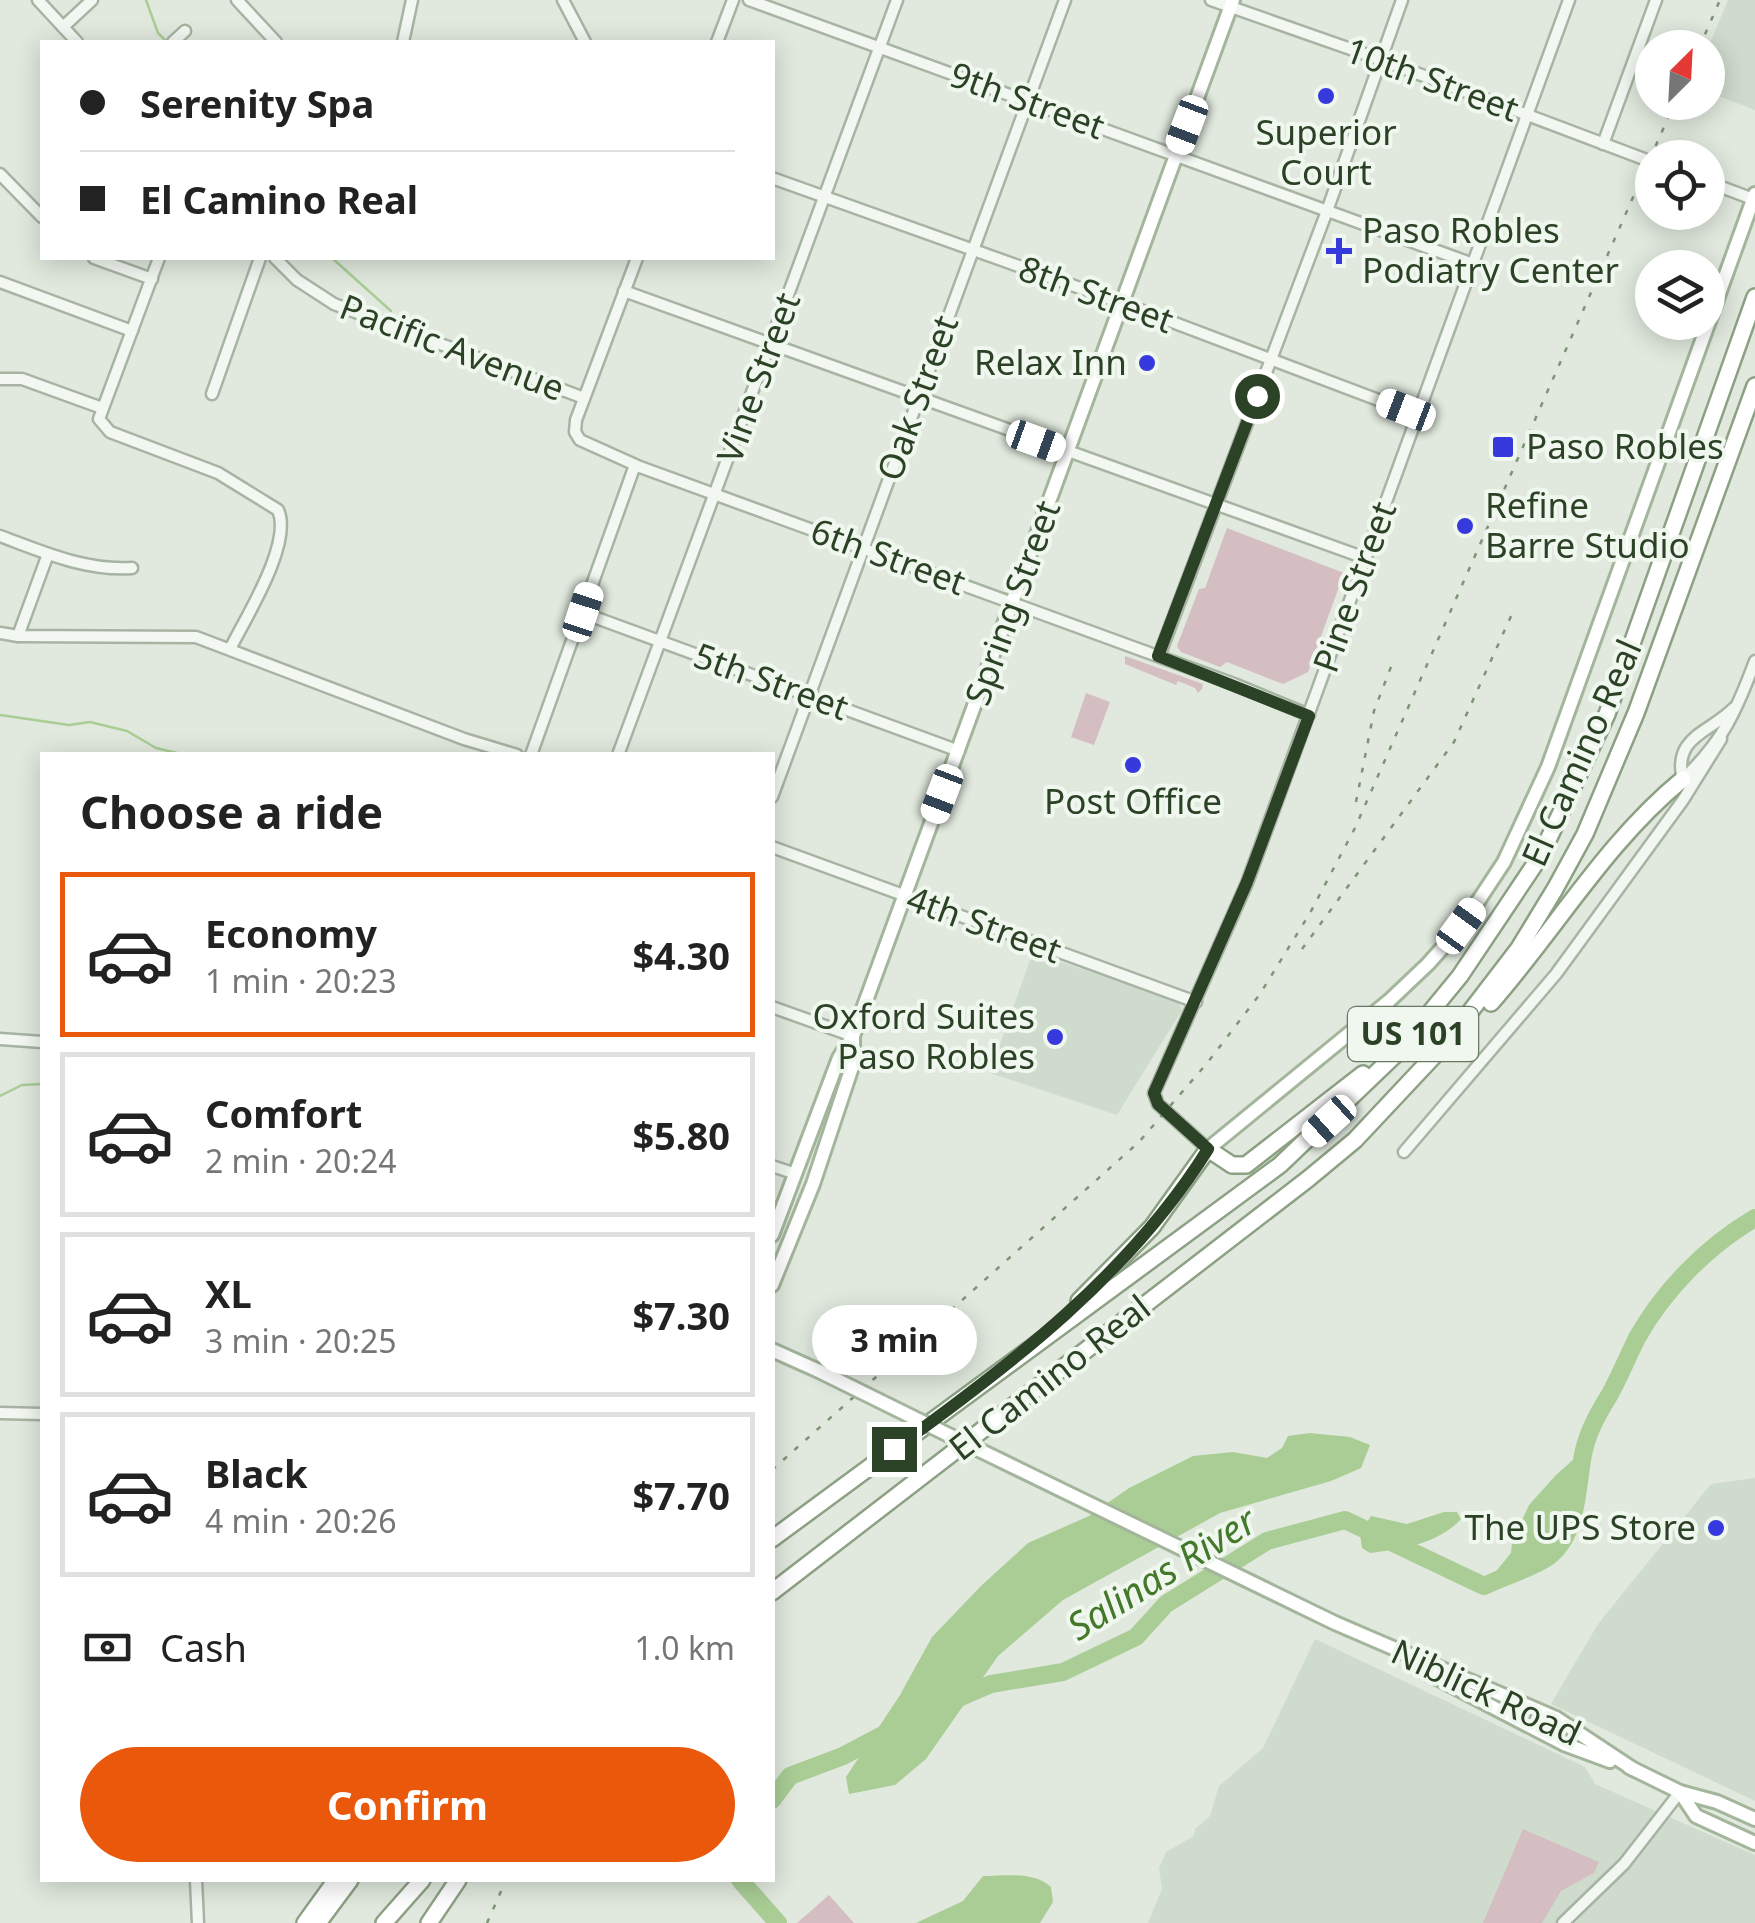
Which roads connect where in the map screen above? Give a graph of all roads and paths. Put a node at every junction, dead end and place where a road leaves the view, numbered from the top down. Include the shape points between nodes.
1 (38, 0) edge
2 (92, 0) edge
3 (237, 0) edge
4 (412, 0) edge
5 (562, 0) edge
6 (733, 0) edge
7 (749, 0) edge
8 (897, 0) edge
9 (1065, 0) edge
10 (1211, 0) edge
11 (1402, 0) edge
12 (1568, 0) edge
13 (1656, 0) edge
14 (1232, 4) edge
15 (63, 27) junction
16 (186, 30) dead end
17 (76, 40) edge
18 (175, 40) edge
19 (274, 40) edge
20 (403, 40) edge
21 (583, 40) edge
22 (718, 40) edge
23 (879, 48) junction
24 (1379, 58) junction
25 (1028, 102) junction
26 (1528, 116) junction
27 (1603, 144) junction
28 (1176, 156) junction
29 (1635, 156) edge
30 (0, 174) edge
31 (775, 179) edge
32 (1725, 187) edge
33 (1754, 196) edge
34 (824, 197) junction
35 (1327, 211) junction
36 (40, 215) edge
37 (973, 250) junction
38 (100, 260) edge
39 (158, 260) edge
40 (259, 260) edge
41 (278, 260) edge
42 (636, 260) edge
43 (1474, 264) junction
44 (152, 279) junction
45 (0, 282) edge
46 (624, 290) junction
47 (1755, 297) edge
48 (1122, 303) junction
49 (132, 330) junction
50 (770, 344) junction
51 (1271, 359) junction
52 (0, 379) edge
53 (1755, 386) edge
54 (212, 394) dead end
55 (584, 398) junction
56 (918, 398) junction
57 (102, 408) junction
58 (1418, 415) junction
59 (1068, 453) junction
60 (635, 464) junction
61 (716, 494) junction
62 (1215, 504) junction
63 (0, 536) edge
64 (863, 548) junction
65 (48, 554) junction
66 (1365, 558) junction
67 (132, 568) dead end
68 (1013, 603) junction
69 (583, 612) junction
70 (0, 632) edge
71 (18, 636) junction
72 (662, 642) junction
73 (230, 649) junction
74 (1158, 656) junction
75 (1755, 661) edge
76 (810, 696) junction
77 (1741, 699) junction
78 (1309, 716) junction
79 (1721, 739) junction
80 (959, 751) junction
81 (507, 752) edge
82 (532, 752) edge
83 (619, 752) edge
84 (1682, 778) junction
85 (775, 789) edge
86 (1683, 800) junction
87 (775, 848) edge
88 (904, 896) junction
89 (1196, 1002) junction
90 (775, 1007) edge
91 (853, 1036) junction
92 (0, 1039) edge
93 (40, 1042) edge
94 (1447, 1042) junction
95 (1396, 1054) junction
96 (1208, 1149) junction
97 (1404, 1152) dead end
98 (775, 1167) edge
99 (796, 1174) junction
100 (775, 1227) edge
101 (775, 1277) edge
102 (775, 1351) edge
103 (958, 1403) junction
104 (0, 1413) edge
105 (40, 1414) edge
106 (775, 1537) edge
107 (775, 1590) edge
108 (1680, 1792) junction
109 (1755, 1819) edge
110 (1755, 1843) edge
111 (196, 1882) edge
112 (335, 1882) edge
113 (349, 1882) edge
114 (420, 1882) edge
115 (457, 1882) edge
116 (198, 1923) edge
117 (305, 1923) edge
118 (318, 1923) edge
119 (384, 1923) edge
120 (429, 1923) edge
121 (1563, 1923) edge

1 - 15 street
2 - 15 street
3 - 19 street
4 - 20 street
5 - 21 street
6 - 22 street
7 - 23 street, 9th Street
8 - 23 street, Vine Street
9 - 25 street, Oak Street
10 - 14 street, 10th Street
11 - 24 street
12 - 26 street, Pine Street
13 - 27 street
14 - 24 street, 10th Street
14 - 28 main road, Spring Street
15 - 17 street
16 - 18 street
23 - 25 street, 9th Street
23 - 34 street, Vine Street
24 - 26 street, 10th Street
24 - 35 street
25 - 28 street, 9th Street
25 - 37 street, Oak Street
26 - 27 street, 10th Street
26 - 43 street, Pine Street
27 - 29 street, 10th Street
28 - 35 street, 9th Street
28 - 48 main road, Spring Street
30 - 36 street
31 - 34 street, 8th Street
32 - 33 street
33 - 96 main road via 1548,767 1504,862 1428,964
34 - 37 street, 8th Street
34 - 50 street, Vine Street
35 - 43 street, 9th Street
35 - 51 street
37 - 48 street, 8th Street
37 - 56 street, Oak Street
38 - 44 street
39 - 44 street
40 - 54 street
41 - 55 street, Pacific Avenue via 334,304
42 - 46 street
43 - 58 street, Pine Street
44 - 49 street
45 - 49 street
46 - 50 street
46 - 55 street
47 - 95 highway, El Camino Real / US 101 via 1607,714 1566,806 1515,898
48 - 51 street, 8th Street
48 - 59 main road, Spring Street
49 - 57 street
50 - 56 street
50 - 61 street, Vine Street
51 - 58 street, 8th Street
51 - 62 street
52 - 57 street via 22,379
53 - 94 highway, El Camino Real / US 101 via 1636,714 1585,834 1519,948
55 - 60 street, 6th Street via 574,428 580,440
56 - 59 street
56 - 64 street, Oak Street
57 - 73 street via 99,419 110,432 218,474 278,510 282,533
58 - 66 street, Pine Street
59 - 62 street
59 - 68 main road, Spring Street
60 - 61 street, 6th Street
60 - 69 street
61 - 64 street, 6th Street
61 - 72 street, Vine Street
62 - 66 street
62 - 74 street
63 - 65 street
64 - 68 street, 6th Street
64 - 76 street, Oak Street
65 - 67 street via 94,567
65 - 71 street
66 - 78 street, Pine Street
68 - 74 street, 6th Street
68 - 80 main road, Spring Street
69 - 72 street, 5th Street
69 - 82 street
70 - 71 street
71 - 73 street via 182,636
72 - 76 street, 5th Street
72 - 83 street, Vine Street
73 - 81 street
74 - 78 street, 6th Street
75 - 77 street
76 - 80 street, 5th Street
76 - 85 street, Oak Street
77 - 79 street
77 - 84 street via 1693,736
78 - 89 street, Pine Street
79 - 84 street
79 - 86 street
80 - 88 main road, Spring Street
84 - 86 street
84 - 94 highway via 1629,828 1534,954
86 - 97 street via 1556,974
87 - 88 street, 4th Street
88 - 89 street, 4th Street
88 - 91 main road, Spring Street
89 - 96 street, Pine Street via 1154,1099
90 - 91 street
91 - 99 main road, Spring Street
91 - 101 main road, Spring Street via 853,1064
92 - 93 street
94 - 107 highway, El Camino Real / US 101 via 1355,1140
95 - 96 highway via 1246,1165 1232,1165
95 - 103 highway, El Camino Real / US 101 via 1280,1165
96 - 103 highway via 1116,1268
98 - 99 street
99 - 100 main road, Spring Street
102 - 108 main road, Niblick Road, bridge via 1335,1624 1564,1744
103 - 106 highway, El Camino Real / US 101
104 - 105 street
108 - 109 main road, Niblick Road
108 - 110 main road, Niblick Road via 1696,1816
108 - 121 street via 1624,1864
111 - 116 street
112 - 117 highway
113 - 118 highway
114 - 119 highway
115 - 120 highway

